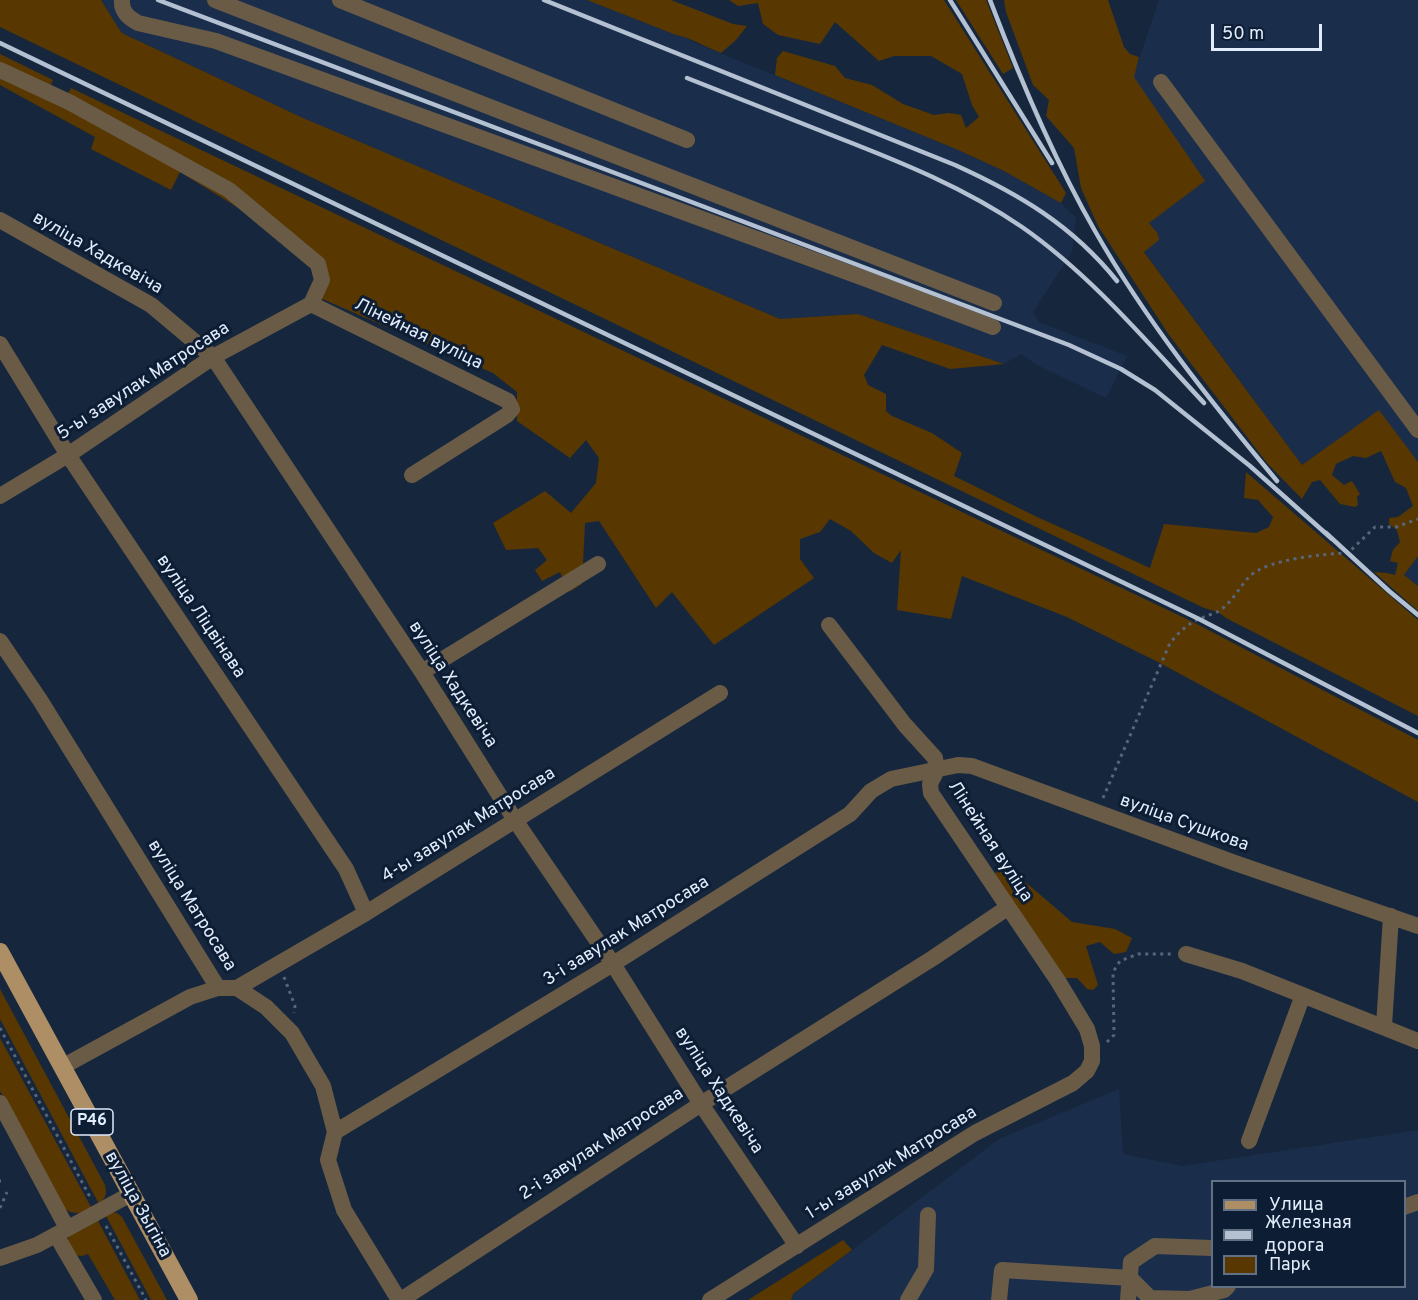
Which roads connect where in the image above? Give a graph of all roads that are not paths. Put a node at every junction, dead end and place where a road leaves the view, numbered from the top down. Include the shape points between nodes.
1 (122, 0) edge
2 (215, 0) edge
3 (340, 0) edge
4 (0, 70) edge
5 (1161, 82) dead end
6 (687, 140) dead end
7 (0, 220) edge
8 (994, 303) dead end
9 (311, 304) junction
10 (993, 327) dead end
11 (0, 344) edge
12 (213, 357) junction
13 (1418, 430) edge
14 (68, 454) junction
15 (412, 475) dead end
16 (0, 496) edge
17 (598, 564) dead end
18 (829, 625) dead end
19 (0, 641) edge
20 (422, 672) junction
21 (720, 693) dead end
22 (937, 770) junction
23 (515, 820) junction
24 (1008, 908) junction
25 (366, 913) junction
26 (1391, 916) junction
27 (1418, 926) edge
28 (0, 952) edge
29 (1186, 954) road end
30 (613, 964) junction
31 (218, 988) junction
32 (237, 988) junction
33 (1303, 995) junction
34 (1383, 1026) junction
35 (1418, 1041) edge
36 (1092, 1054) joint
37 (62, 1066) junction
38 (0, 1103) edge
39 (702, 1104) junction
40 (335, 1132) junction
41 (1249, 1141) dead end
42 (131, 1194) junction
43 (928, 1215) dead end
44 (61, 1232) junction
45 (797, 1246) junction
46 (1211, 1248) edge
47 (0, 1258) edge
48 (1130, 1278) junction
49 (1227, 1288) edge
50 (187, 1298) edge
51 (94, 1300) edge
52 (400, 1300) edge
53 (710, 1300) edge
54 (908, 1300) edge
55 (999, 1300) edge
56 (1128, 1300) edge

1 - 10 street via 127,17 138,23 216,42
2 - 8 street
3 - 6 street
4 - 9 street via 69,102 229,190 318,264 322,280
5 - 13 street
7 - 12 street, вуліца Хадкевіча via 151,306
9 - 12 street, 5-ы завулак Матросава
9 - 15 street, Лінейная вуліца via 508,401 512,409 507,415
11 - 14 street, вуліца Ліцвінава
12 - 14 street, 5-ы завулак Матросава
12 - 20 street, вуліца Хадкевіча
14 - 16 street, 5-ы завулак Матросава
14 - 25 street, вуліца Ліцвінава via 346,869
17 - 20 street
18 - 22 street, Лінейная вуліца via 935,758
19 - 31 street, вуліца Матросава
20 - 23 street, вуліца Хадкевіча
21 - 23 street, 4-ы завулак Матросава
22 - 24 street, Лінейная вуліца via 930,784 931,793
22 - 26 street, вуліца Сушкова via 972,766
22 - 30 street, 3-і завулак Матросава via 891,779 871,791 849,814
23 - 25 street, 4-ы завулак Матросава
23 - 30 street, вуліца Хадкевіча
24 - 36 street, Лінейная вуліца via 1076,1009 1087,1029
24 - 39 street, 2-і завулак Матросава
25 - 32 street, 4-ы завулак Матросава
26 - 27 street, вуліца Сушкова
26 - 34 street
28 - 37 main road, вуліца Зыгіна / Р46
29 - 33 street
30 - 39 street, вуліца Хадкевіча
30 - 40 street, 3-і завулак Матросава
31 - 32 street, вуліца Матросава
31 - 37 street via 190,997
32 - 40 street, вуліца Матросава via 266,1007 292,1033 322,1086
33 - 34 street
33 - 41 street
34 - 35 street
36 - 45 street, 1-ы завулак Матросава via 1087,1071 1073,1083 975,1133
37 - 42 main road, вуліца Зыгіна / Р46
38 - 44 street
39 - 45 street, вуліца Хадкевіча
39 - 52 street, 2-і завулак Матросава
40 - 52 street, вуліца Матросава via 328,1160 344,1210
42 - 44 street
42 - 50 main road, вуліца Зыгіна / Р46
43 - 54 street via 926,1269
44 - 47 street
44 - 51 street
45 - 53 street, 1-ы завулак Матросава
46 - 48 street via 1155,1246 1131,1262
48 - 49 street via 1150,1298 1190,1299
48 - 55 street via 1002,1270
48 - 56 street

